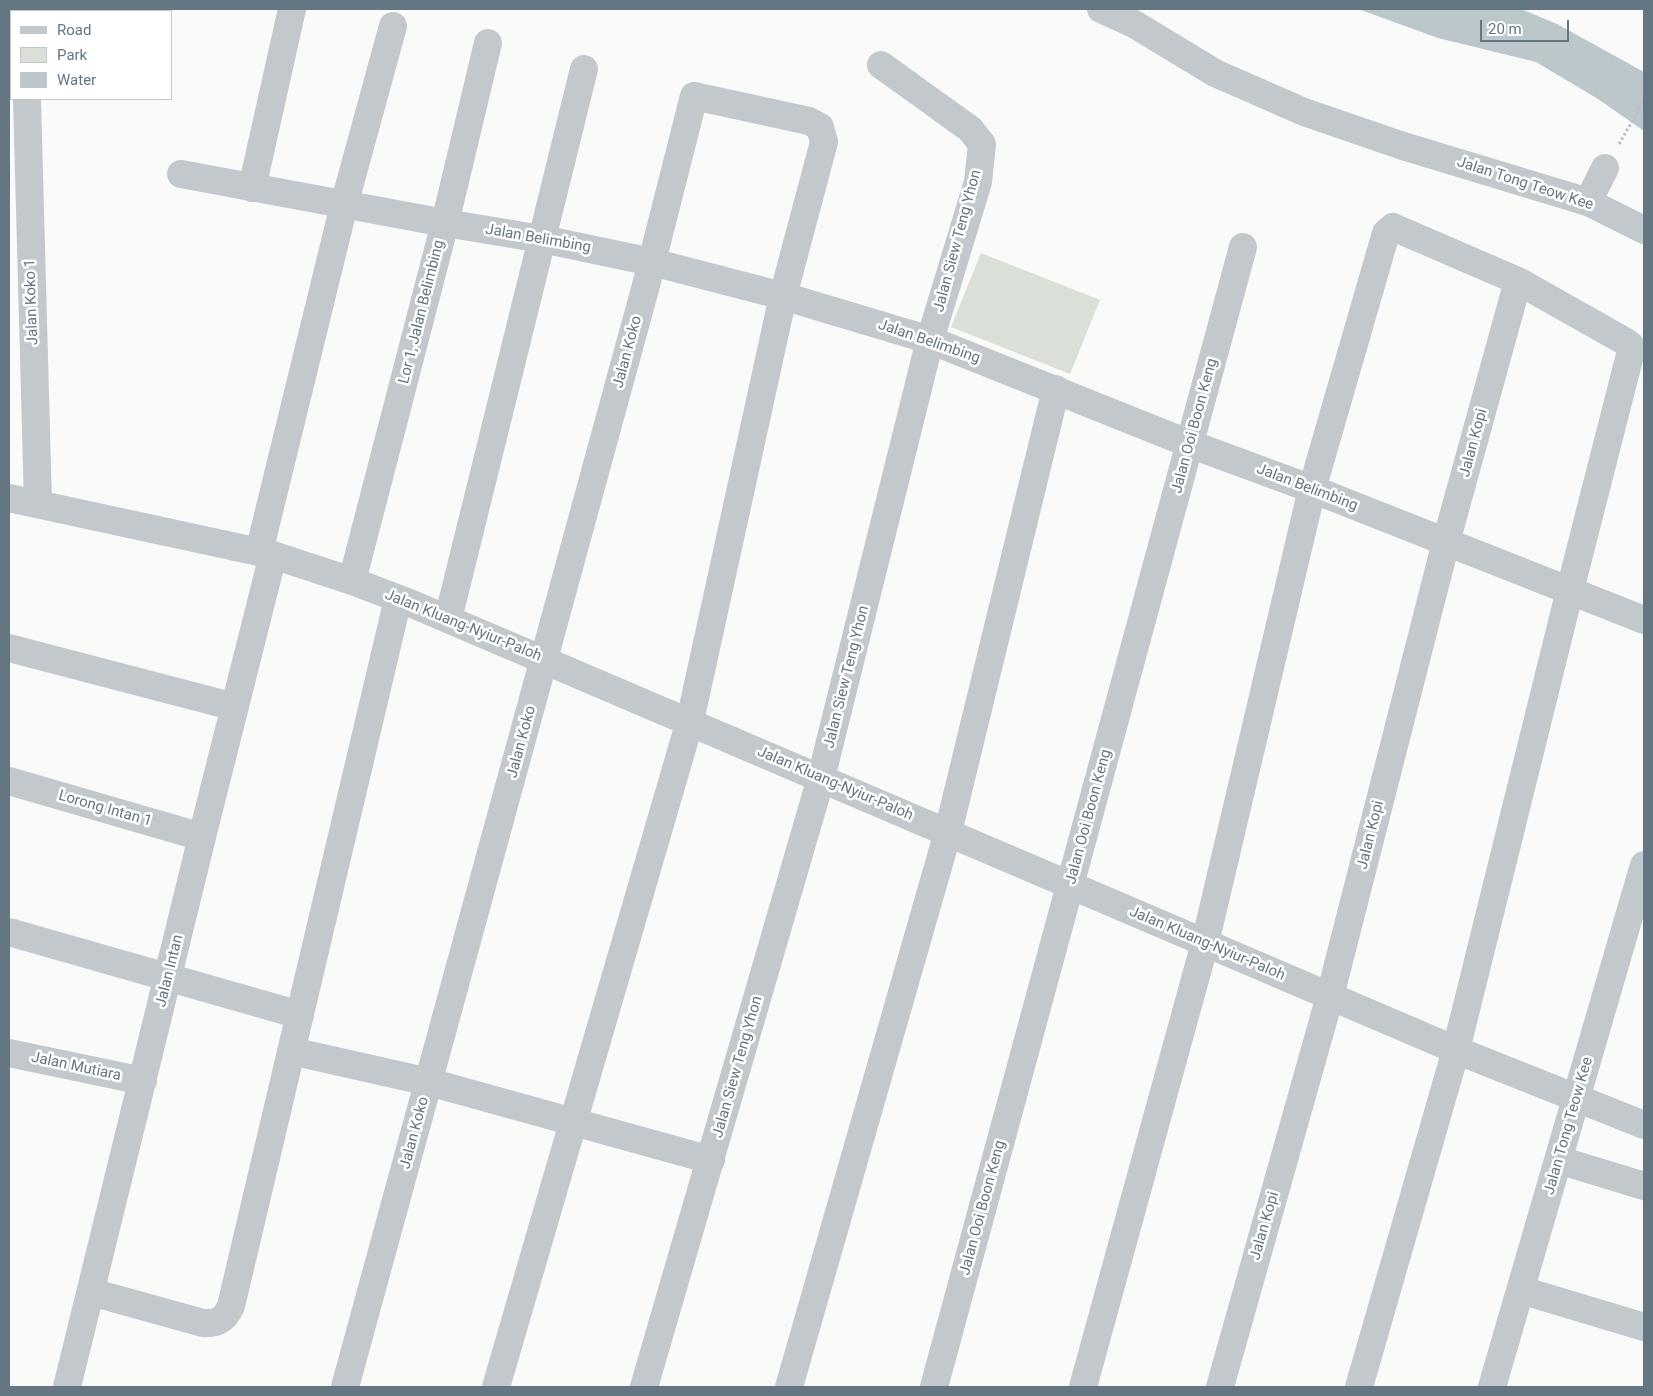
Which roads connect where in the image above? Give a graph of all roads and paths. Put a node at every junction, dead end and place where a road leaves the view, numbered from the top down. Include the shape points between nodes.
1 (292, 9) edge
2 (1101, 9) edge
3 (393, 26) dead end
4 (488, 43) dead end
5 (881, 65) dead end
6 (584, 69) dead end
7 (27, 100) edge
8 (1644, 102) edge
9 (1605, 168) joint
10 (181, 174) dead end
11 (252, 188) junction
12 (1588, 202) junction
13 (344, 205) junction
14 (445, 223) junction
15 (1644, 230) edge
16 (542, 239) junction
17 (1243, 247) dead end
18 (652, 262) junction
19 (1518, 281) junction
20 (783, 296) junction
21 (930, 340) junction
22 (1056, 389) junction
23 (1190, 444) junction
24 (1312, 489) junction
25 (9, 498) edge
26 (38, 504) junction
27 (1446, 542) junction
28 (266, 554) junction
29 (352, 581) junction
30 (1570, 590) junction
31 (398, 598) junction
32 (448, 619) junction
33 (1644, 620) edge
34 (9, 648) edge
35 (545, 659) junction
36 (235, 707) junction
37 (690, 721) junction
38 (821, 778) junction
39 (9, 781) edge
40 (948, 832) junction
41 (202, 837) junction
42 (1644, 865) edge
43 (1070, 886) junction
44 (9, 932) edge
45 (1205, 943) junction
46 (168, 978) junction
47 (1330, 996) junction
48 (300, 1015) junction
49 (1456, 1050) junction
50 (291, 1051) junction
51 (9, 1054) edge
52 (143, 1081) junction
53 (429, 1082) junction
54 (1577, 1099) junction
55 (573, 1122) junction
56 (1644, 1125) edge
57 (711, 1160) junction
58 (1559, 1160) junction
59 (1644, 1186) edge
60 (1521, 1290) junction
61 (91, 1292) junction
62 (1644, 1327) edge
63 (67, 1387) edge
64 (344, 1387) edge
65 (496, 1387) edge
66 (644, 1387) edge
67 (789, 1387) edge
68 (934, 1387) edge
69 (1083, 1387) edge
70 (1220, 1387) edge
71 (1359, 1387) edge
72 (1492, 1387) edge

1 - 11 street
2 - 12 street, Jalan Tong Teow Kee via 1134,24 1215,73 1304,112 1403,146
3 - 13 street, Jalan Intan
4 - 14 street, Lor 1, Jalan Belimbing
5 - 21 street, Jalan Siew Teng Yhon via 970,129 982,144 978,182
6 - 16 street
7 - 26 street, Jalan Koko 1
8 - 9 path
9 - 12 street
10 - 11 street, Jalan Belimbing
11 - 13 street, Jalan Belimbing
12 - 15 street, Jalan Tong Teow Kee
13 - 14 street, Jalan Belimbing
13 - 28 street, Jalan Intan
14 - 16 street, Jalan Belimbing
14 - 29 street, Lor 1, Jalan Belimbing
16 - 18 street, Jalan Belimbing
16 - 32 street
17 - 23 street, Jalan Ooi Boon Keng
18 - 20 street, Jalan Belimbing
18 - 20 street, Jalan Koko via 694,96 809,121 820,127 824,142
18 - 35 street, Jalan Koko
19 - 24 street via 1400,229 1393,227 1386,233
19 - 27 street, Jalan Kopi
19 - 30 street via 1630,345
20 - 21 street, Jalan Belimbing
20 - 37 street
21 - 22 street, Jalan Belimbing
21 - 38 street, Jalan Siew Teng Yhon
22 - 23 street, Jalan Belimbing
22 - 40 street
23 - 24 street, Jalan Belimbing
23 - 43 street, Jalan Ooi Boon Keng
24 - 27 street, Jalan Belimbing
24 - 45 street
25 - 26 street, Jalan Kluang-Nyiur-Paloh
26 - 28 street, Jalan Kluang-Nyiur-Paloh
27 - 30 street, Jalan Belimbing
27 - 47 street, Jalan Kopi
28 - 29 street, Jalan Kluang-Nyiur-Paloh
28 - 36 street, Jalan Intan
29 - 31 street, Jalan Kluang-Nyiur-Paloh
30 - 33 street, Jalan Belimbing
30 - 49 street
31 - 32 street, Jalan Kluang-Nyiur-Paloh
31 - 48 street
32 - 35 street, Jalan Kluang-Nyiur-Paloh
34 - 36 street
35 - 37 street, Jalan Kluang-Nyiur-Paloh
35 - 53 street, Jalan Koko
36 - 41 street, Jalan Intan
37 - 38 street, Jalan Kluang-Nyiur-Paloh
37 - 55 street
38 - 40 street, Jalan Kluang-Nyiur-Paloh
38 - 57 street, Jalan Siew Teng Yhon
39 - 41 street, Lorong Intan 1
40 - 43 street, Jalan Kluang-Nyiur-Paloh
40 - 67 street
41 - 46 street, Jalan Intan
42 - 54 street, Jalan Tong Teow Kee
43 - 45 street, Jalan Kluang-Nyiur-Paloh
43 - 68 street, Jalan Ooi Boon Keng
44 - 46 street
45 - 47 street, Jalan Kluang-Nyiur-Paloh
45 - 69 street
46 - 48 street
46 - 52 street, Jalan Intan
47 - 49 street, Jalan Kluang-Nyiur-Paloh
47 - 70 street, Jalan Kopi
48 - 50 street
49 - 54 street, Jalan Kluang-Nyiur-Paloh
49 - 71 street
50 - 53 street
50 - 61 street via 227,1315 221,1321 204,1323
51 - 52 street, Jalan Mutiara
52 - 61 street, Jalan Intan
53 - 55 street
53 - 64 street, Jalan Koko
54 - 56 street, Jalan Kluang-Nyiur-Paloh
54 - 58 street, Jalan Tong Teow Kee
55 - 57 street
55 - 65 street
57 - 66 street, Jalan Siew Teng Yhon
58 - 59 street
58 - 60 street, Jalan Tong Teow Kee
60 - 62 street
60 - 72 street, Jalan Tong Teow Kee
61 - 63 street, Jalan Intan

